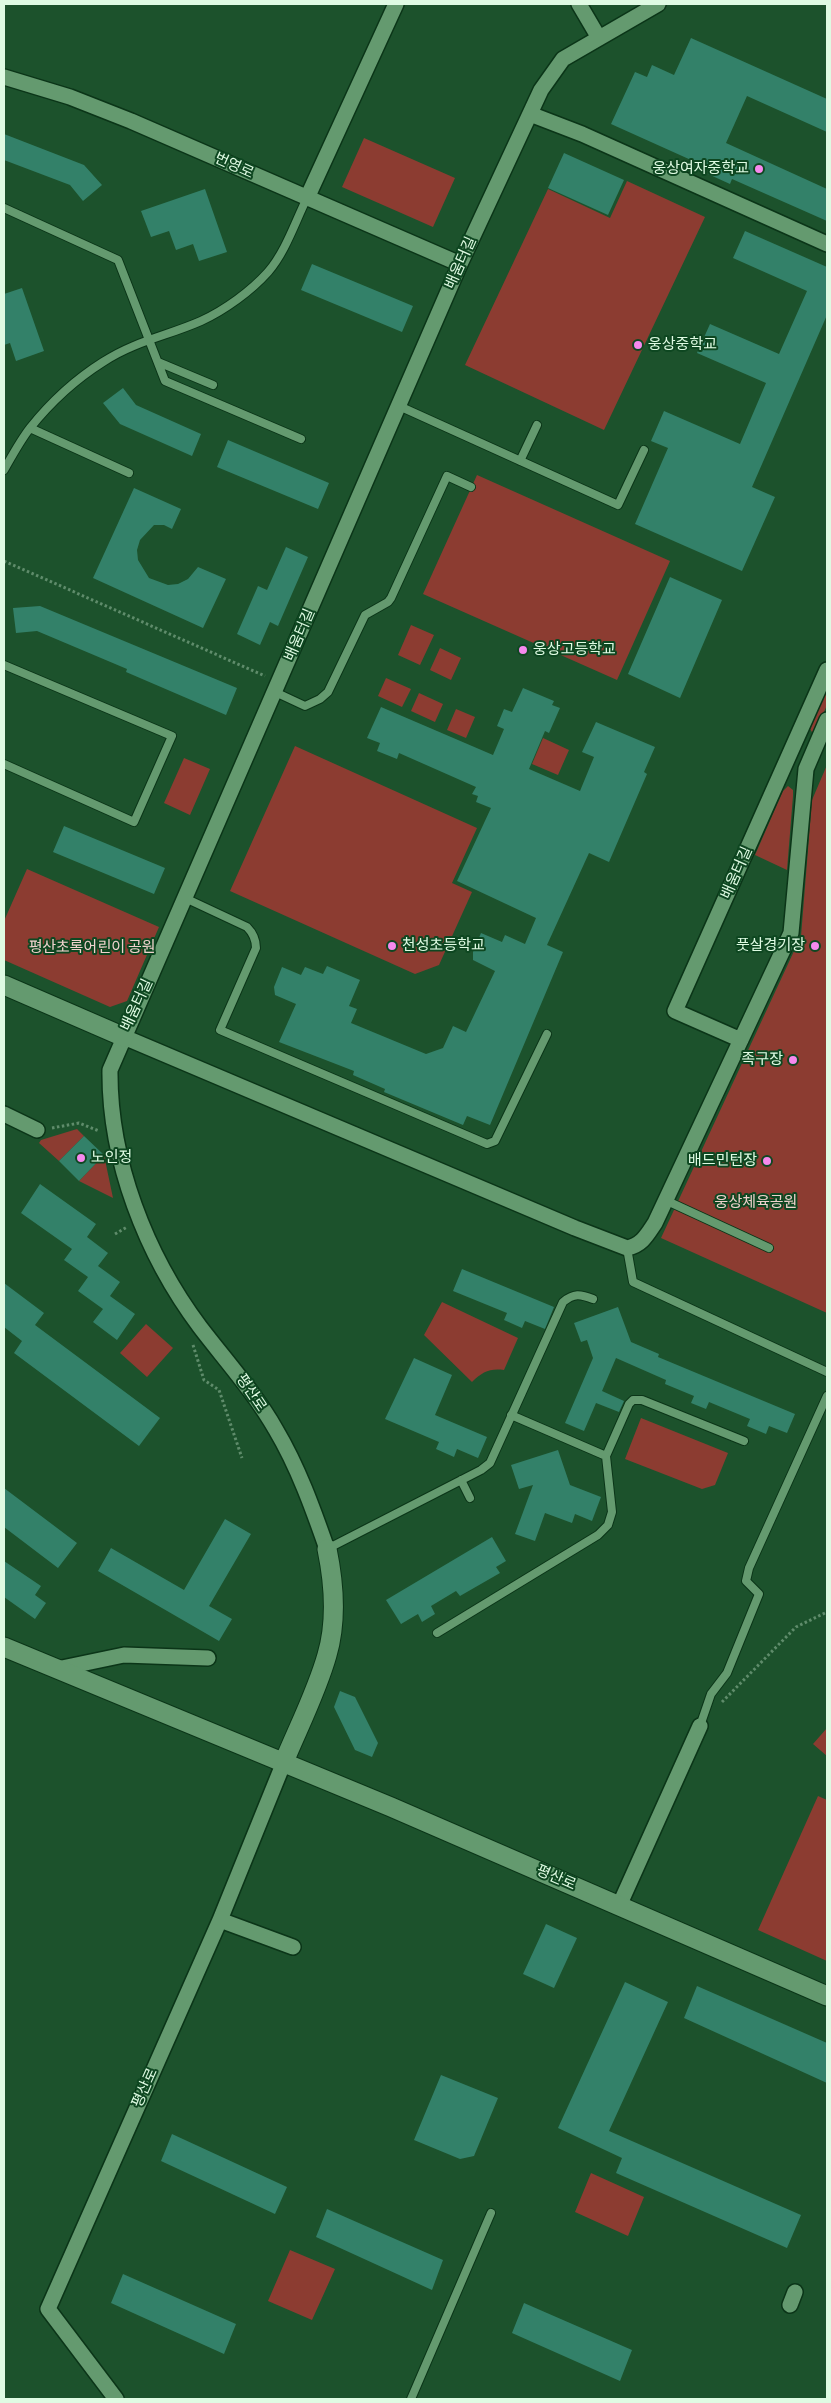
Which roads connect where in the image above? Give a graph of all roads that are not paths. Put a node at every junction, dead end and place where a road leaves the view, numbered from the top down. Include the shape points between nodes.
1 (396, 4) edge
2 (579, 4) edge
3 (658, 4) edge
4 (599, 38) junction
5 (4, 77) edge
6 (530, 114) junction
7 (306, 198) junction
8 (4, 208) edge
9 (827, 244) edge
10 (460, 264) junction
11 (148, 338) junction
12 (158, 362) junction
13 (214, 385) dead end
14 (399, 406) junction
15 (537, 425) dead end
16 (30, 428) junction
17 (301, 439) dead end
18 (644, 450) dead end
19 (520, 461) junction
20 (4, 470) edge
21 (129, 473) dead end
22 (471, 486) dead end
23 (4, 665) edge
24 (827, 670) edge
25 (277, 687) junction
26 (827, 720) edge
27 (787, 761) junction
28 (4, 764) edge
29 (806, 769) junction
30 (185, 898) junction
31 (4, 985) edge
32 (547, 1034) dead end
33 (124, 1037) junction
34 (740, 1040) junction
35 (4, 1114) edge
36 (37, 1130) road end
37 (665, 1200) junction
38 (627, 1248) junction
39 (770, 1248) dead end
40 (593, 1299) dead end
41 (827, 1372) edge
42 (827, 1396) edge
43 (511, 1415) junction
44 (744, 1441) dead end
45 (606, 1456) junction
46 (461, 1480) junction
47 (470, 1498) dead end
48 (327, 1549) junction
49 (437, 1634) dead end
50 (4, 1647) edge
51 (208, 1658) dead end
52 (57, 1669) junction
53 (700, 1726) joint
54 (284, 1762) junction
55 (619, 1906) junction
56 (220, 1920) junction
57 (293, 1947) dead end
58 (827, 1996) edge
59 (491, 2213) dead end
60 (116, 2399) edge
61 (411, 2399) edge

1 - 7 street
2 - 4 street
3 - 4 street, 배움터길
4 - 6 street, 배움터길 via 563,59 551,72
5 - 7 street, 번영로 via 70,96
6 - 9 street via 582,134
6 - 10 street, 배움터길
7 - 10 street, 번영로
7 - 11 lane via 283,249 268,271 235,301 201,321
8 - 11 lane via 118,260
10 - 14 street, 배움터길
11 - 12 lane
11 - 16 lane via 102,362 74,383
12 - 13 lane
12 - 17 lane via 165,381
14 - 19 lane
14 - 25 street, 배움터길
15 - 19 lane
16 - 20 lane
16 - 21 lane
18 - 19 lane via 618,505
22 - 25 lane via 447,476 391,598 365,615 328,692 305,706
23 - 28 lane via 172,736 134,822
24 - 27 street, 배움터길
25 - 30 street, 배움터길
26 - 29 street
27 - 29 street
27 - 34 street, 배움터길 via 676,1011
29 - 34 street via 791,933
30 - 32 lane via 247,927 256,941 256,948 220,1030 487,1144 495,1141
30 - 33 street, 배움터길
31 - 33 street, 배움터길
33 - 38 street
33 - 48 street, 평산로 via 110,1070 112,1113 125,1172 146,1232 178,1293 241,1376 276,1430 304,1488
34 - 37 street
35 - 36 street
37 - 38 street via 644,1240 635,1247
37 - 39 lane
38 - 41 lane via 633,1282
40 - 43 lane via 580,1294 570,1295 562,1302
42 - 53 lane via 749,1568 746,1581 759,1594 727,1673 711,1694
43 - 45 lane
43 - 46 lane via 490,1462
44 - 45 lane via 642,1400 633,1400
45 - 49 lane via 612,1512 608,1525 598,1535
46 - 47 lane
46 - 48 lane
48 - 54 street, 평산로 via 334,1595 328,1655
50 - 52 street, 평산로
51 - 52 street via 124,1655
52 - 54 street, 평산로
53 - 55 street
54 - 55 street, 평산로
54 - 56 street, 평산로
55 - 58 street, 평산로
56 - 57 street
56 - 60 street, 평산로 via 48,2309
59 - 61 lane

